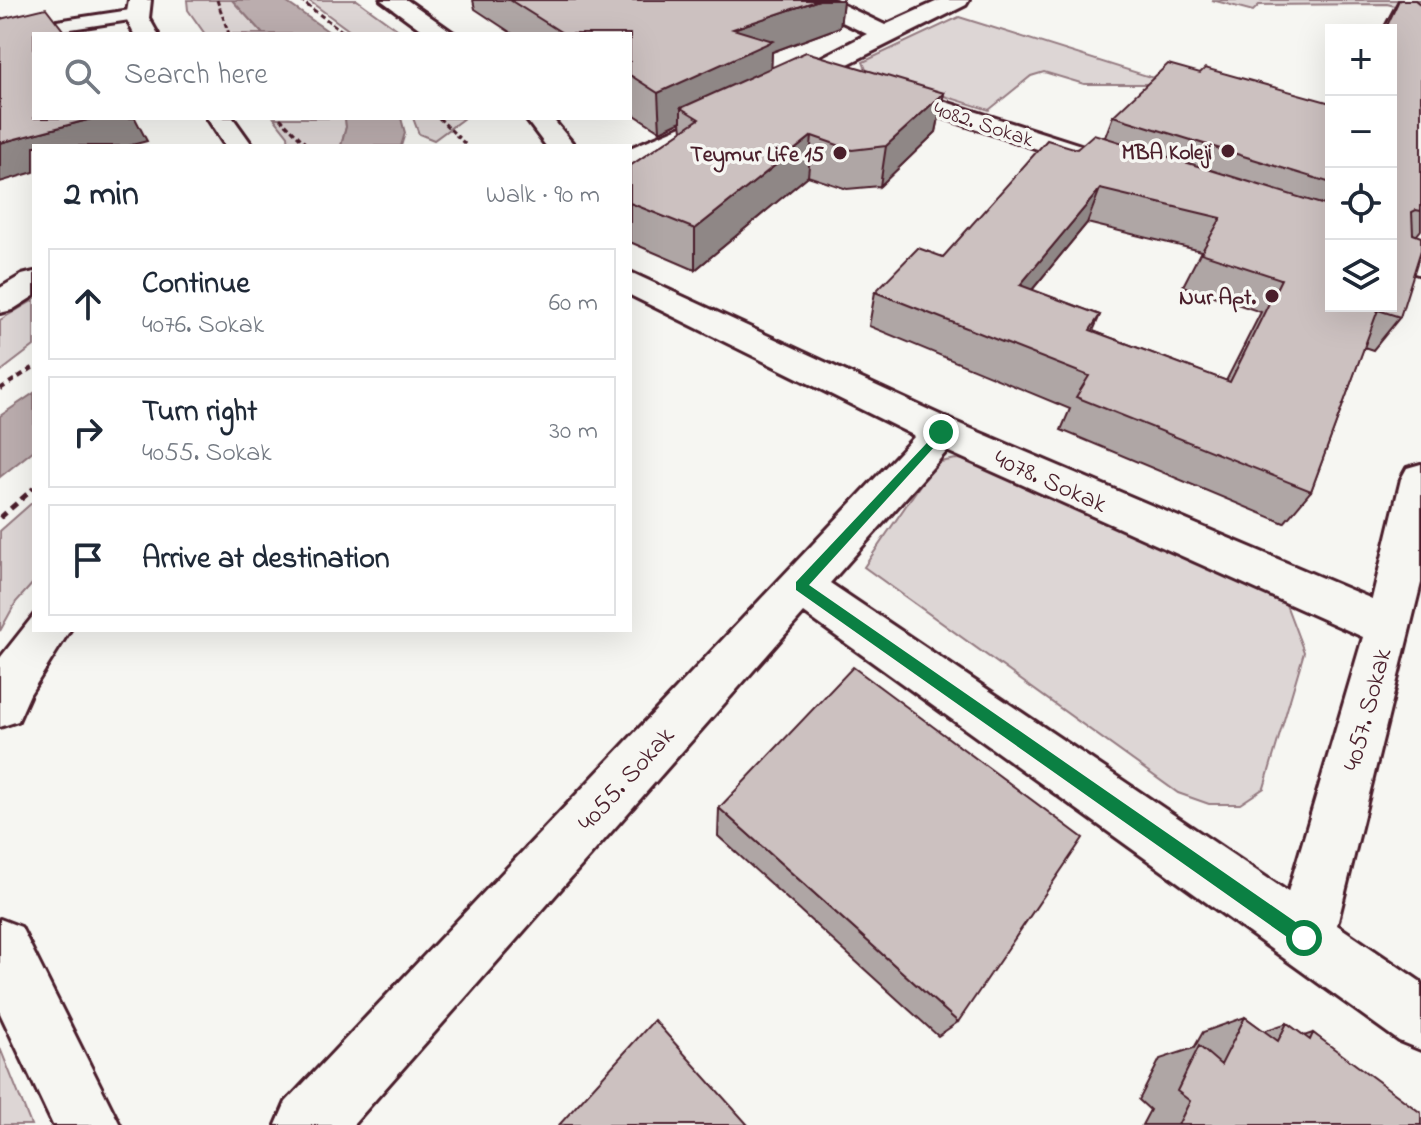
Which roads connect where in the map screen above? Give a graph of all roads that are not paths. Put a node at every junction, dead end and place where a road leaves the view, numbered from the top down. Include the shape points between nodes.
1 (392, 0) edge
2 (815, 0) edge
3 (958, 0) edge
4 (141, 16) edge
5 (79, 23) edge
6 (37, 29) edge
7 (440, 32) edge
8 (885, 34) junction
9 (820, 69) junction
10 (221, 120) edge
11 (540, 120) edge
12 (238, 144) edge
13 (559, 144) edge
14 (632, 157) edge
15 (1121, 167) edge
16 (1397, 258) edge
17 (1421, 265) edge
18 (32, 283) edge
19 (632, 283) edge
20 (0, 303) edge
21 (941, 432) junction
22 (1421, 479) edge
23 (800, 586) junction
24 (1389, 627) junction
25 (46, 632) edge
26 (0, 705) edge
27 (1304, 938) junction
28 (0, 948) edge
29 (1421, 1019) edge
30 (87, 1125) edge
31 (309, 1125) edge

1 - 7 street
2 - 8 street
3 - 8 street
4 - 5 lane
5 - 6 lane
8 - 9 street
9 - 14 street
9 - 15 street, 4082. Sokak
10 - 12 street
11 - 13 street
16 - 17 street
18 - 20 street
19 - 21 street, 4078. Sokak
21 - 23 street, 4055. Sokak
21 - 24 street, 4078. Sokak
22 - 24 street, 4057. Sokak
23 - 27 street
23 - 31 street, 4055. Sokak
24 - 27 street, 4057. Sokak
25 - 26 street
27 - 29 street
28 - 30 street

